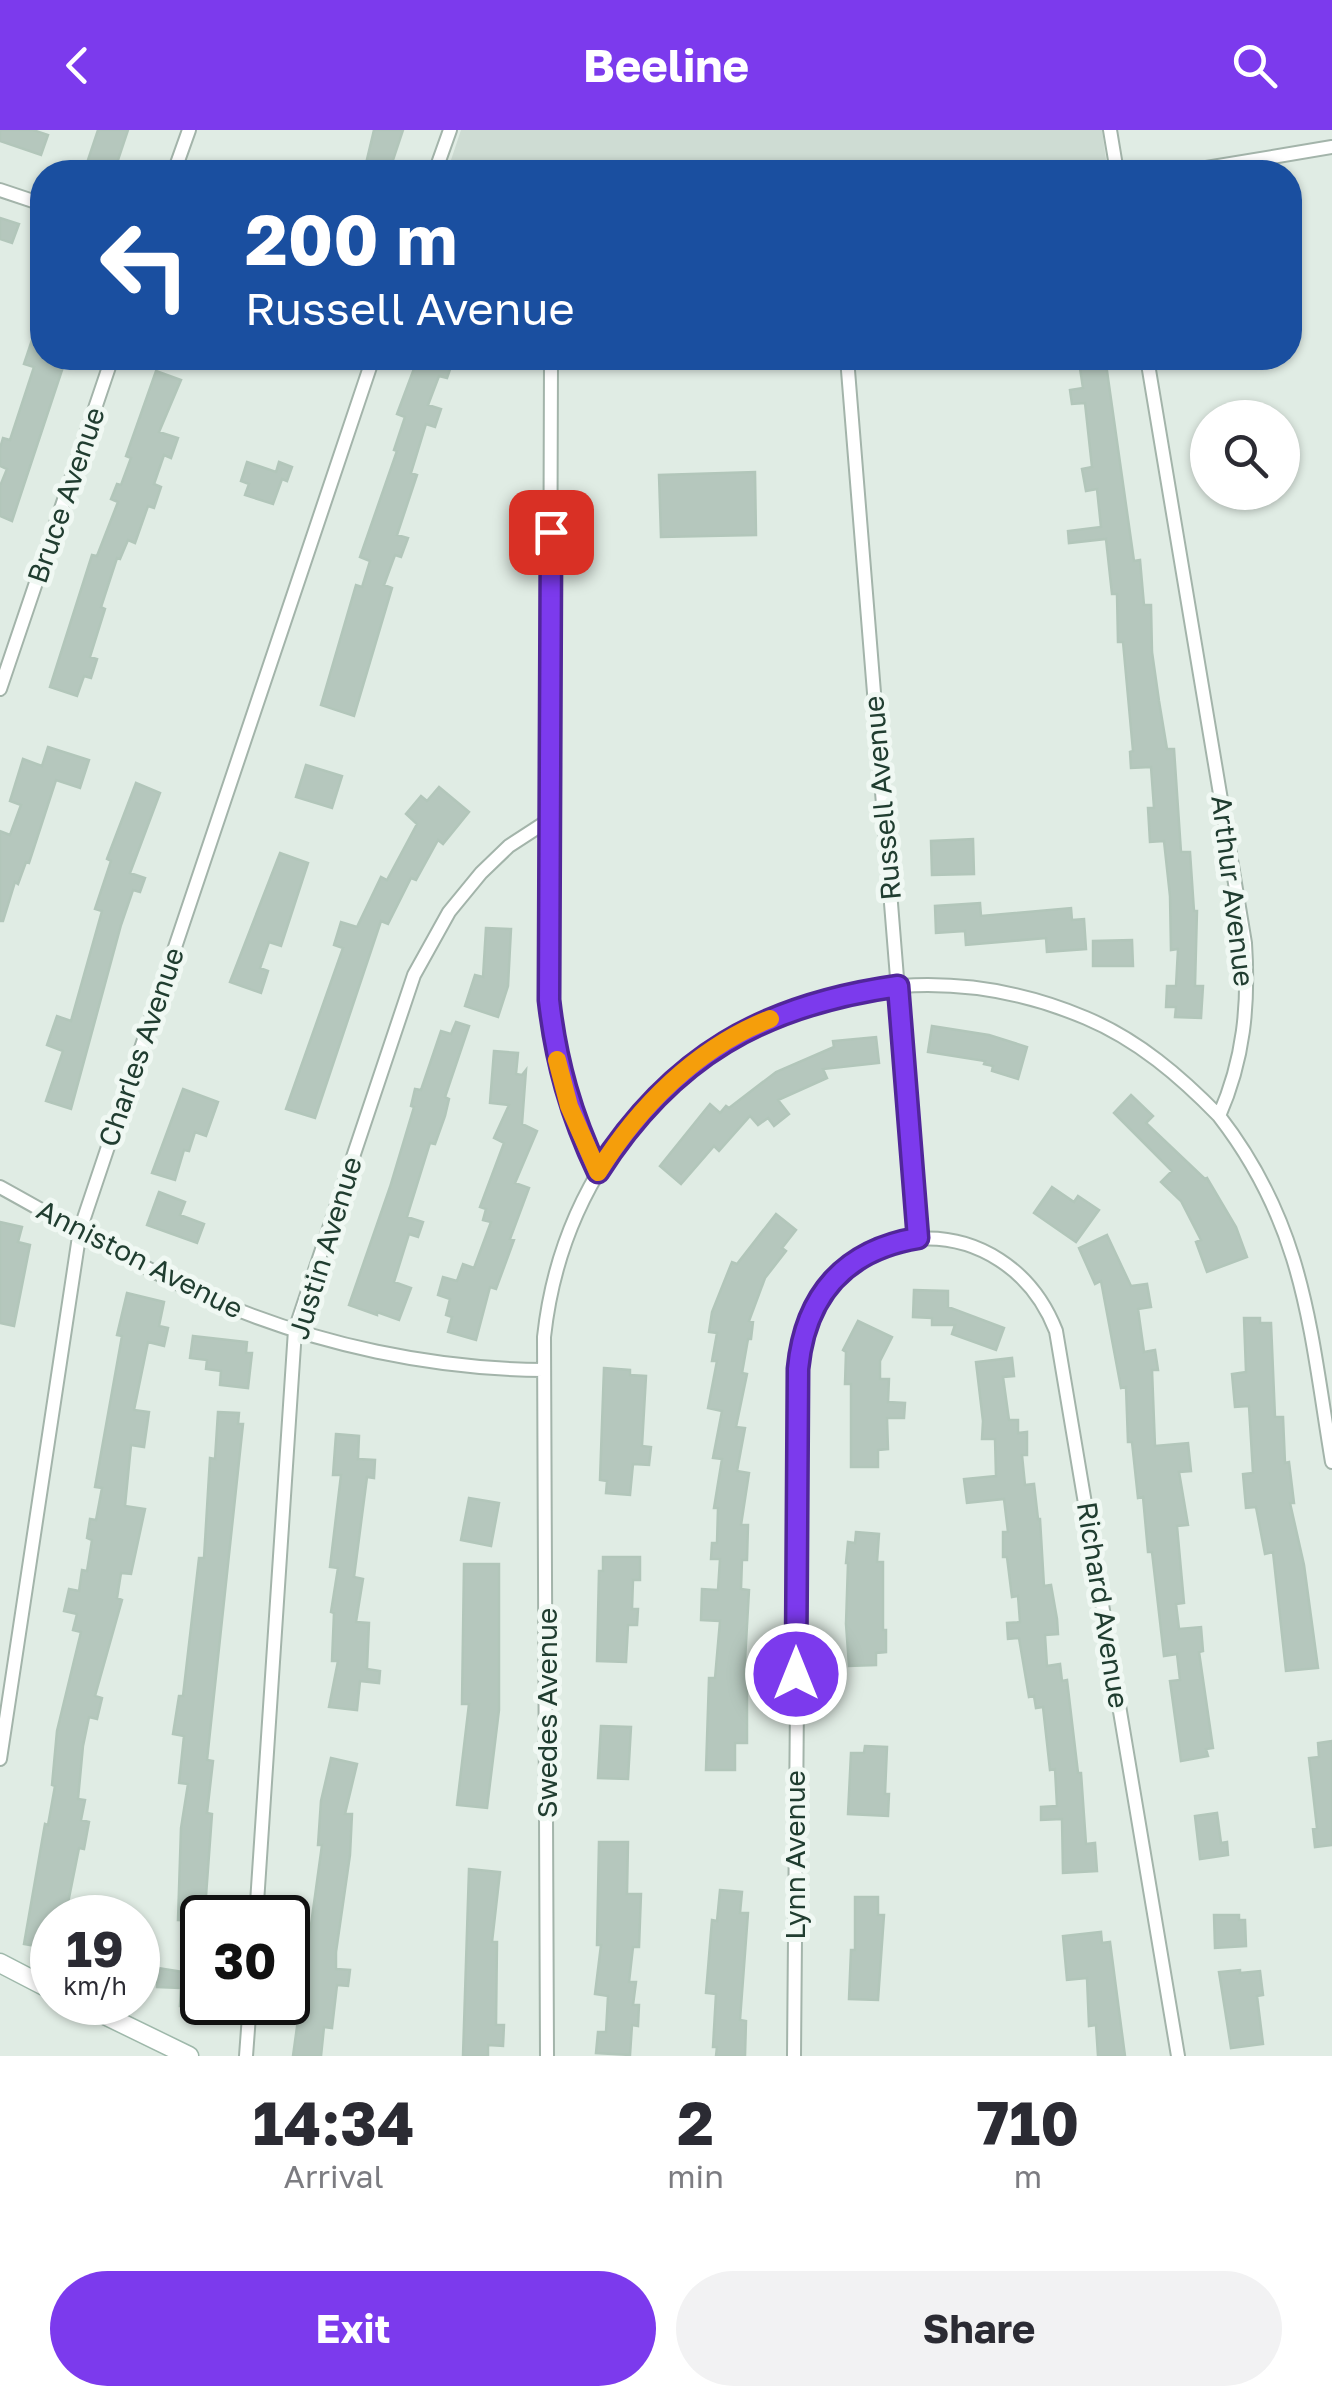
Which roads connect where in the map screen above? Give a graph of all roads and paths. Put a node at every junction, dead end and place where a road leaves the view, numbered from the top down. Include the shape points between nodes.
1 (188, 130) edge
2 (450, 130) edge
3 (1110, 130) edge
4 (1332, 147) edge
5 (178, 160) edge
6 (440, 160) edge
7 (1115, 160) edge
8 (1254, 160) edge
9 (0, 190) edge
10 (30, 200) edge
11 (108, 370) edge
12 (369, 370) edge
13 (552, 370) edge
14 (848, 370) edge
15 (1149, 370) edge
16 (0, 689) edge
17 (549, 820) junction
18 (898, 986) junction
19 (1219, 1116) junction
20 (598, 1172) junction
21 (0, 1187) edge
22 (80, 1230) junction
23 (918, 1238) junction
24 (295, 1330) junction
25 (544, 1370) junction
26 (1332, 1462) edge
27 (0, 1759) edge
28 (258, 1895) edge
29 (0, 1963) edge
30 (30, 1979) edge
31 (125, 2025) edge
32 (248, 2025) edge
33 (189, 2056) edge
34 (246, 2056) edge
35 (547, 2056) edge
36 (794, 2056) edge
37 (1178, 2056) edge

1 - 5 street
2 - 6 street
3 - 7 street
4 - 8 street
9 - 10 street
11 - 16 street, Bruce Avenue
12 - 22 street, Charles Avenue
13 - 17 street
14 - 18 street, Russell Avenue
15 - 19 street, Arthur Avenue via 1245,943 1242,1048
17 - 20 street via 548,975 555,1050 569,1106
17 - 24 street, Justin Avenue via 509,846 472,883 414,975
18 - 19 street via 996,990 1088,1018 1150,1054
18 - 20 street via 805,1004 719,1046 646,1108
18 - 23 street, Russell Avenue
19 - 26 street via 1261,1178 1299,1272
20 - 25 street via 557,1266
21 - 22 street, Anniston Avenue
22 - 24 street, Anniston Avenue via 215,1301
22 - 27 street, Charles Avenue
23 - 36 street, Lynn Avenue via 852,1263 814,1305 800,1344
23 - 37 street, Richard Avenue via 970,1244 996,1255 1028,1282 1056,1331
24 - 25 street, Anniston Avenue via 396,1356
24 - 28 street, Justin Avenue
25 - 35 street, Swedes Avenue
29 - 30 main road
31 - 33 main road
32 - 34 street

